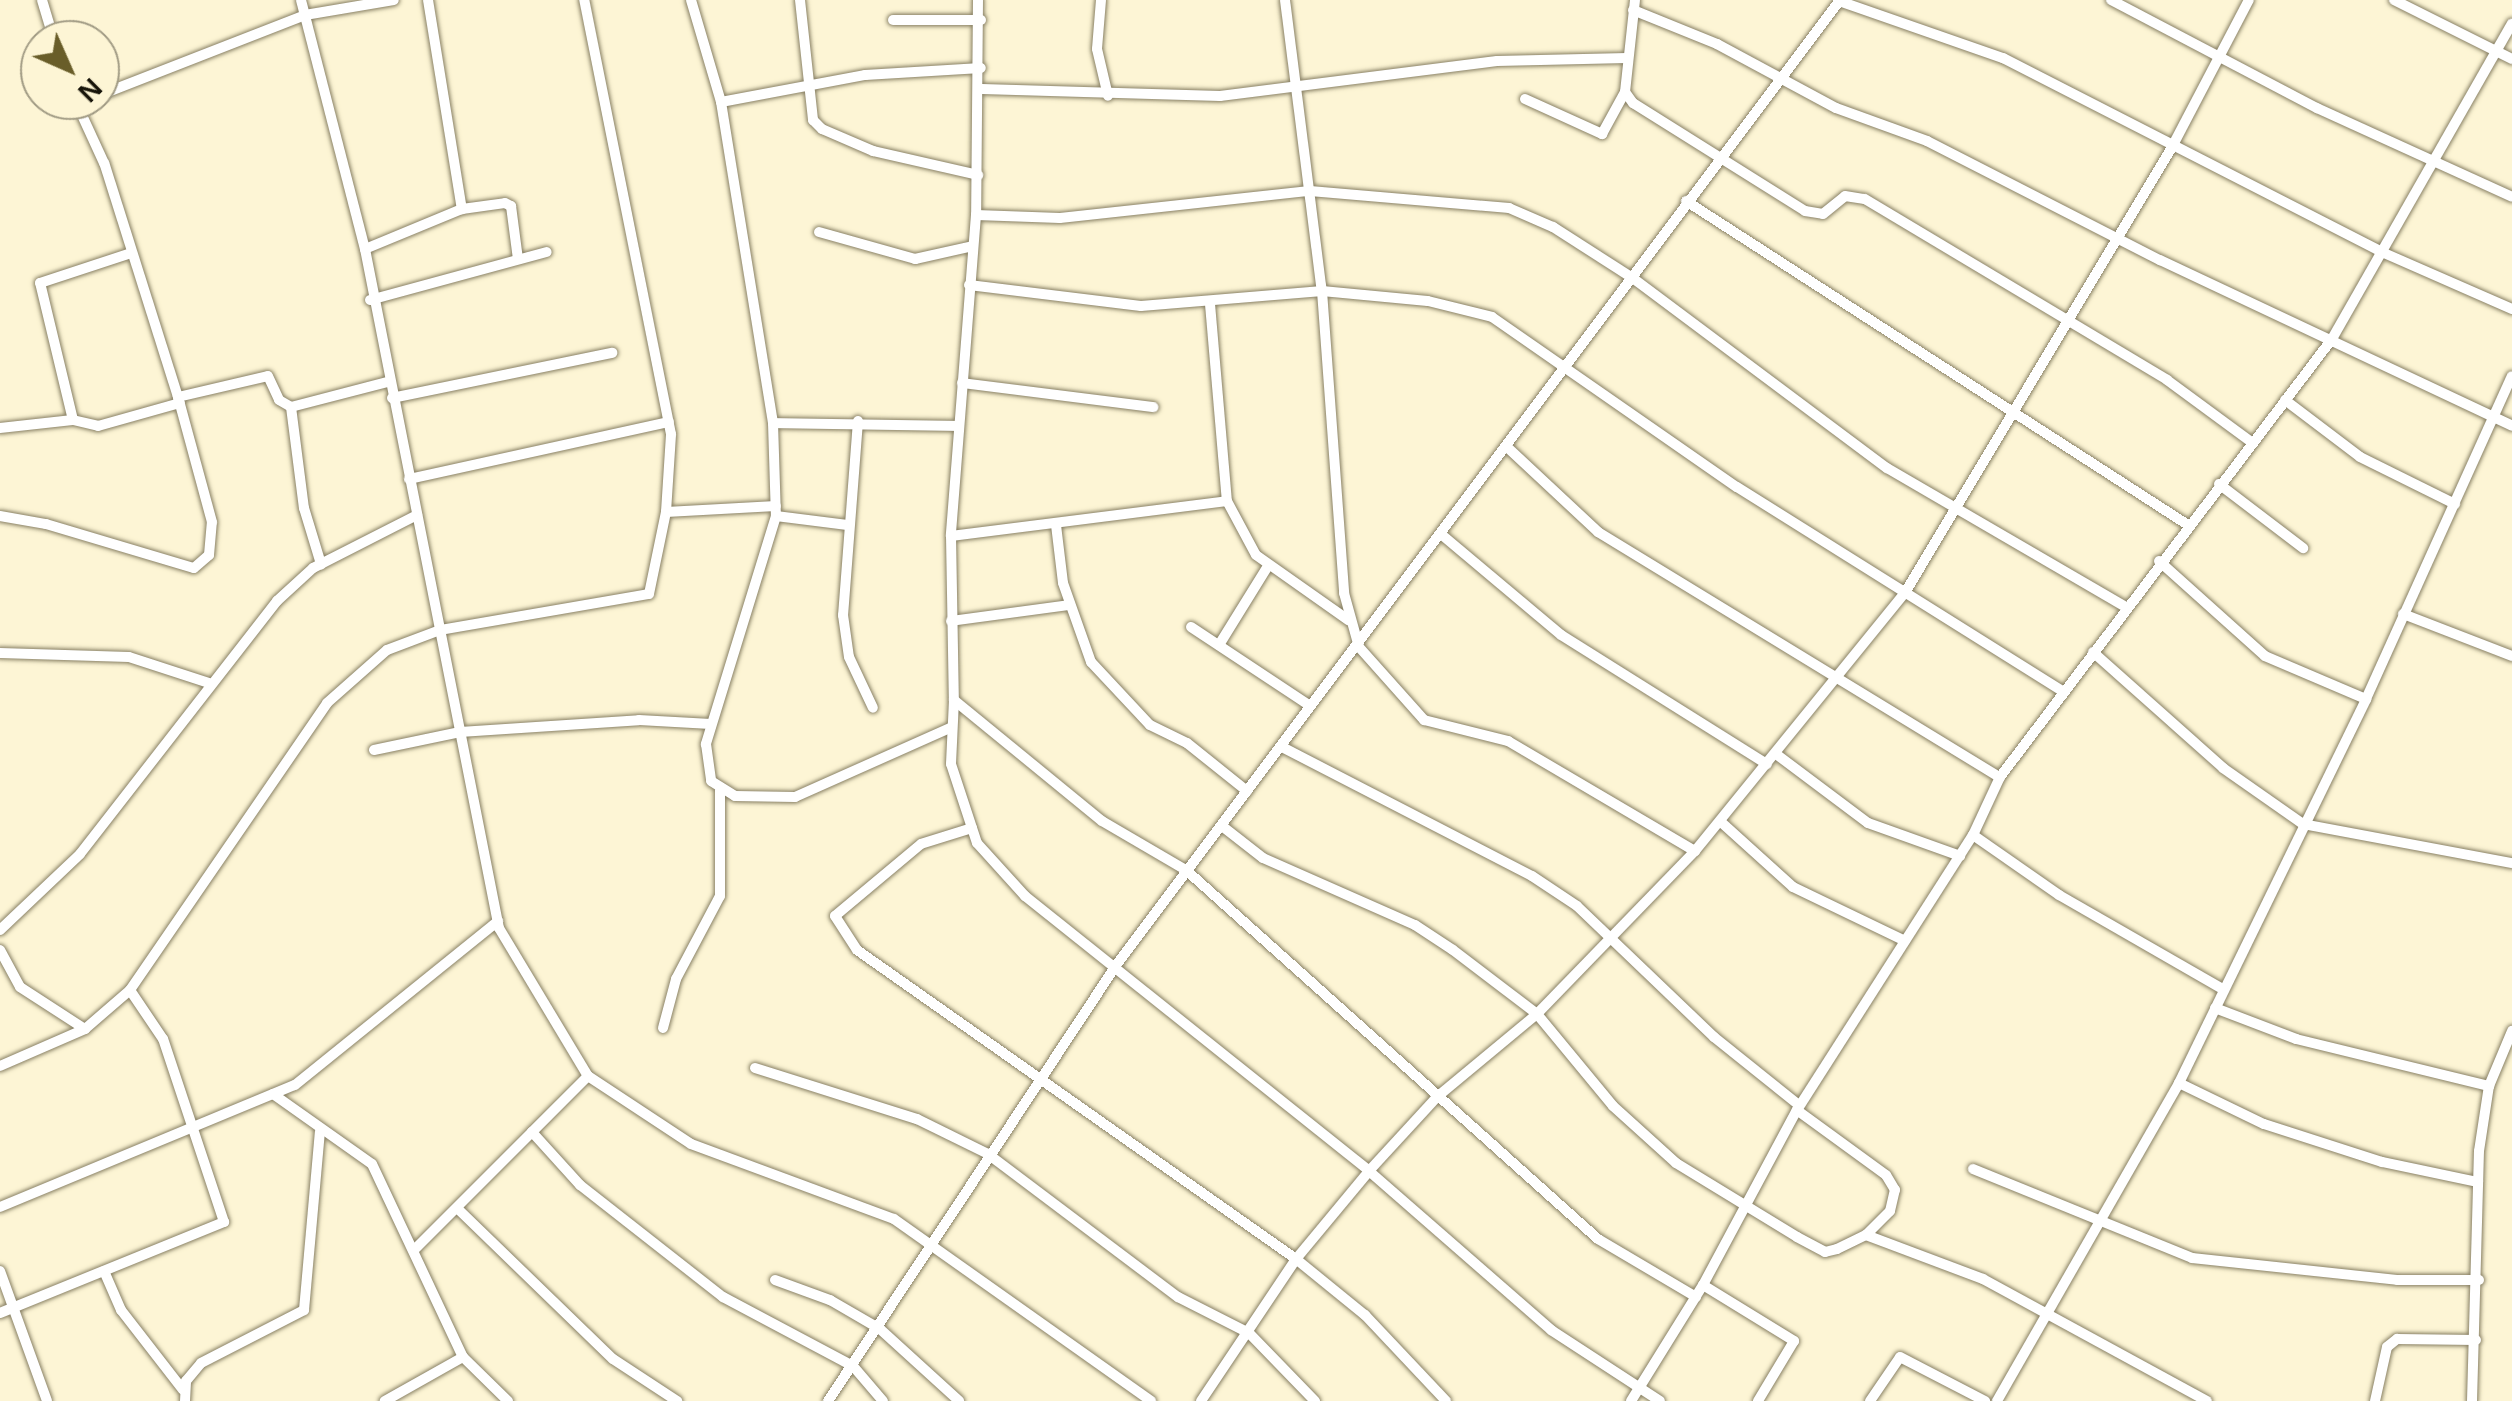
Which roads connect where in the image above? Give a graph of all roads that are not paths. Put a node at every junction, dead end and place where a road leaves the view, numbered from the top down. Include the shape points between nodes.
1 (301, 0) edge
2 (394, 0) edge
3 (428, 0) edge
4 (584, 0) edge
5 (692, 0) edge
6 (800, 0) edge
7 (978, 0) edge
8 (1102, 0) edge
9 (1285, 0) edge
10 (1839, 0) edge
11 (2111, 0) edge
12 (2249, 0) edge
13 (2394, 0) edge
14 (1634, 5) edge
15 (305, 15) junction
16 (893, 20) dead end
17 (981, 20) junction
18 (2512, 24) edge
19 (2219, 52) junction
20 (2496, 52) junction
21 (1627, 58) junction
22 (2512, 59) edge
23 (981, 68) junction
24 (1779, 75) junction
25 (810, 82) junction
26 (120, 87) edge
27 (1300, 87) junction
28 (982, 90) junction
29 (1625, 92) junction
30 (1108, 96) junction
31 (1525, 99) dead end
32 (721, 102) junction
33 (87, 120) edge
34 (2172, 146) junction
35 (1717, 158) junction
36 (2438, 164) junction
37 (978, 176) junction
38 (1310, 192) junction
39 (2512, 196) edge
40 (1686, 201) junction
41 (462, 209) junction
42 (976, 215) junction
43 (819, 232) dead end
44 (2118, 238) junction
45 (973, 246) junction
46 (365, 249) junction
47 (547, 252) dead end
48 (131, 253) junction
49 (2384, 254) junction
50 (518, 259) junction
51 (1634, 279) junction
52 (969, 284) junction
53 (1322, 290) junction
54 (370, 300) junction
55 (1210, 304) junction
56 (2512, 308) edge
57 (2069, 324) junction
58 (2332, 339) junction
59 (612, 353) dead end
60 (1569, 364) junction
61 (2512, 376) edge
62 (388, 382) junction
63 (962, 383) junction
64 (392, 398) junction
65 (179, 400) junction
66 (2286, 400) junction
67 (292, 407) junction
68 (1154, 407) dead end
69 (2013, 416) junction
70 (2494, 418) junction
71 (73, 420) junction
72 (858, 420) junction
73 (669, 422) junction
74 (773, 423) junction
75 (956, 426) junction
76 (2512, 426) edge
77 (0, 428) edge
78 (2250, 441) junction
79 (1507, 447) junction
80 (409, 479) junction
81 (2219, 484) junction
82 (1228, 501) junction
83 (2455, 504) junction
84 (1960, 510) junction
85 (776, 511) junction
86 (666, 512) junction
87 (417, 515) junction
88 (0, 516) edge
89 (846, 525) junction
90 (2188, 525) junction
91 (1056, 526) junction
92 (1442, 535) junction
93 (951, 536) junction
94 (2303, 548) dead end
95 (2160, 561) junction
96 (321, 564) junction
97 (1268, 566) junction
98 (1906, 590) junction
99 (1069, 605) junction
100 (2126, 606) junction
101 (2403, 614) junction
102 (1348, 620) junction
103 (951, 621) junction
104 (1192, 627) dead end
105 (440, 630) junction
106 (1220, 645) junction
107 (1359, 647) junction
108 (2093, 652) junction
109 (0, 653) edge
110 (2512, 656) edge
111 (1838, 676) junction
112 (209, 682) junction
113 (2062, 691) junction
114 (2366, 699) junction
115 (954, 700) junction
116 (1310, 705) junction
117 (873, 708) dead end
118 (711, 724) junction
119 (952, 727) junction
120 (460, 732) junction
121 (1282, 748) junction
122 (374, 750) dead end
123 (1776, 754) junction
124 (1767, 764) junction
125 (2000, 777) junction
126 (720, 790) junction
127 (1247, 791) junction
128 (1721, 822) junction
129 (2303, 824) junction
130 (1222, 826) junction
131 (972, 828) junction
132 (1973, 836) junction
133 (1695, 851) junction
134 (1960, 856) junction
135 (2512, 863) edge
136 (1186, 870) junction
137 (498, 921) junction
138 (0, 930) edge
139 (1610, 934) junction
140 (1905, 941) junction
141 (0, 950) edge
142 (1117, 964) junction
143 (130, 990) junction
144 (2224, 990) junction
145 (2216, 1008) junction
146 (1537, 1014) junction
147 (663, 1028) dead end
148 (85, 1029) junction
149 (2512, 1031) edge
150 (0, 1066) edge
151 (755, 1068) dead end
152 (588, 1076) junction
153 (1042, 1079) junction
154 (2179, 1083) junction
155 (2489, 1086) junction
156 (274, 1094) junction
157 (1437, 1097) junction
158 (1798, 1108) junction
159 (192, 1126) junction
160 (320, 1132) junction
161 (532, 1132) junction
162 (988, 1154) junction
163 (1973, 1168) dead end
164 (1369, 1171) junction
165 (2478, 1182) junction
166 (1745, 1201) junction
167 (0, 1207) edge
168 (459, 1210) junction
169 (2100, 1222) junction
170 (1866, 1235) junction
171 (933, 1244) junction
172 (416, 1248) junction
173 (1296, 1259) junction
174 (0, 1271) edge
175 (104, 1271) junction
176 (775, 1280) dead end
177 (2479, 1280) junction
178 (1703, 1284) junction
179 (1696, 1297) junction
180 (12, 1304) junction
181 (0, 1312) edge
182 (2048, 1312) junction
183 (880, 1329) junction
184 (1249, 1333) junction
185 (2476, 1340) junction
186 (463, 1357) junction
187 (853, 1366) junction
188 (1640, 1386) junction
189 (184, 1395) edge
190 (47, 1401) edge
191 (385, 1401) edge
192 (508, 1401) edge
193 (678, 1401) edge
194 (828, 1401) edge
195 (883, 1401) edge
196 (959, 1401) edge
197 (1150, 1401) edge
198 (1201, 1401) edge
199 (1315, 1401) edge
200 (1446, 1401) edge
201 (1631, 1401) edge
202 (1660, 1401) edge
203 (1758, 1401) edge
204 (1870, 1401) edge
205 (1985, 1401) edge
206 (1997, 1401) edge
207 (2206, 1401) edge
208 (2375, 1401) edge
209 (2472, 1401) edge

1 - 15 street
2 - 15 street
3 - 41 street
4 - 73 street
5 - 32 street
6 - 25 street
7 - 17 street
8 - 30 street via 1097,49
9 - 27 street
10 - 24 street
10 - 34 street via 2003,58
11 - 19 street
12 - 19 street
13 - 20 street
14 - 21 street
14 - 24 street
15 - 26 street
15 - 46 street
16 - 17 street
17 - 23 street
18 - 20 street
19 - 34 street
19 - 36 street
20 - 22 street
20 - 36 street
21 - 27 street via 1496,62
21 - 29 street
23 - 25 street
23 - 28 street
24 - 35 street
24 - 44 street via 1836,108 1926,141
25 - 32 street
25 - 37 street via 813,120 822,129 887,155
27 - 30 street via 1220,96
27 - 38 street
28 - 30 street
28 - 37 street
29 - 31 street via 1602,134
29 - 35 street
32 - 74 street
33 - 48 street
34 - 44 street
34 - 49 street
35 - 40 street
35 - 57 street via 1813,213 1831,211 1845,196 1865,199
36 - 39 street
36 - 49 street
37 - 42 street
38 - 42 street via 1060,218
38 - 51 street via 1509,208 1553,227
38 - 53 street
40 - 51 street
40 - 69 street
41 - 46 street
41 - 50 street via 508,203
42 - 45 street
43 - 45 street via 915,260
44 - 57 street
44 - 58 street
45 - 52 street
46 - 54 street
47 - 50 street
48 - 65 street
48 - 71 street via 40,283
49 - 56 street
49 - 58 street
50 - 54 street
51 - 60 street
51 - 84 street via 1872,458
52 - 55 street via 1101,305
52 - 63 street
53 - 55 street
53 - 60 street via 1428,301 1492,316
53 - 102 street via 1329,449
54 - 62 street
55 - 82 street
57 - 69 street
57 - 78 street via 2167,380
58 - 66 street
58 - 70 street
59 - 64 street
60 - 79 street
60 - 98 street via 1737,487
61 - 70 street
62 - 64 street
62 - 67 street
63 - 68 street
63 - 75 street
64 - 80 street
65 - 67 street via 268,376 279,400
65 - 71 street via 98,426
65 - 88 street via 212,522 209,555 194,568
66 - 78 street
66 - 83 street via 2360,456
67 - 96 street via 304,508
69 - 84 street
69 - 90 street
70 - 76 street
70 - 83 street
71 - 77 street
72 - 74 street
72 - 75 street
72 - 89 street
73 - 80 street
73 - 86 street
74 - 85 street
75 - 93 street
78 - 81 street
79 - 92 street
79 - 111 street via 1598,532
80 - 87 street
81 - 90 street
81 - 94 street
82 - 91 street
82 - 97 street via 1240,534
83 - 101 street
84 - 98 street
84 - 100 street
85 - 86 street
85 - 89 street
85 - 118 street
86 - 105 street via 649,594
87 - 96 street
87 - 105 street
89 - 117 street via 844,630
90 - 95 street
91 - 93 street
91 - 99 street
92 - 107 street
92 - 124 street via 1561,635
93 - 103 street
95 - 100 street
95 - 114 street via 2266,656
96 - 112 street via 277,601
97 - 102 street
97 - 106 street
98 - 111 street
98 - 113 street
99 - 103 street
99 - 127 street via 1091,662 1124,701
100 - 108 street
101 - 110 street
101 - 114 street
102 - 107 street
103 - 115 street
104 - 106 street
105 - 120 street
105 - 143 street via 386,650 327,703
106 - 116 street
107 - 116 street
107 - 133 street via 1424,720 1508,741
108 - 113 street
108 - 129 street via 2223,768
109 - 112 street via 130,657
111 - 123 street
111 - 125 street
112 - 138 street via 80,854
113 - 125 street
114 - 129 street
115 - 119 street
115 - 136 street via 1102,822
116 - 121 street
118 - 120 street via 640,720
118 - 126 street via 706,761
119 - 126 street via 795,797 764,800
119 - 131 street via 950,764
120 - 122 street
120 - 137 street
121 - 127 street
121 - 139 street via 1532,876
123 - 124 street
123 - 134 street via 1868,823
124 - 128 street
125 - 132 street
126 - 147 street via 720,896 676,979
127 - 130 street
128 - 133 street
128 - 140 street via 1793,887
129 - 135 street
129 - 144 street
130 - 136 street
130 - 146 street via 1300,877 1415,924
131 - 142 street via 1024,896
131 - 153 street via 920,844 835,916 857,950 881,970
132 - 134 street
132 - 144 street via 2058,895
133 - 139 street
134 - 140 street
136 - 142 street
136 - 157 street
137 - 152 street
137 - 156 street via 295,1085
139 - 146 street
139 - 158 street
140 - 158 street
141 - 148 street via 20,987
142 - 153 street
142 - 164 street
143 - 148 street
143 - 159 street via 163,1039
144 - 145 street
145 - 154 street
145 - 155 street via 2296,1039
146 - 157 street
146 - 166 street via 1613,1106 1676,1164
148 - 150 street
149 - 155 street
151 - 162 street via 917,1118
152 - 161 street
152 - 171 street via 691,1144 876,1212
153 - 162 street
153 - 173 street
154 - 165 street via 2264,1124 2382,1162
154 - 169 street
155 - 165 street
156 - 159 street
156 - 160 street
157 - 164 street
157 - 179 street via 1598,1239
158 - 166 street
158 - 170 street via 1891,1182 1896,1198
159 - 167 street
159 - 175 street via 224,1222
160 - 172 street via 372,1164
160 - 189 street via 304,1310 217,1351
161 - 168 street
161 - 187 street via 580,1185 723,1297
162 - 171 street
162 - 184 street via 1178,1297
163 - 169 street
164 - 173 street
164 - 188 street via 1551,1330
165 - 177 street
166 - 170 street via 1825,1252
166 - 178 street
168 - 172 street
168 - 193 street via 613,1359
169 - 177 street via 2192,1258 2397,1280
169 - 182 street
170 - 182 street via 1984,1278
171 - 183 street
171 - 197 street
172 - 186 street
173 - 184 street
173 - 200 street via 1365,1315
174 - 180 street
175 - 180 street
175 - 189 street via 121,1310
176 - 183 street via 830,1300
177 - 185 street
178 - 179 street
178 - 203 street via 1794,1341
179 - 188 street
180 - 181 street
180 - 190 street
182 - 206 street
182 - 207 street
183 - 187 street
183 - 196 street
184 - 198 street
184 - 199 street
185 - 208 street via 2396,1339 2387,1347
185 - 209 street
186 - 191 street
186 - 192 street
187 - 194 street
187 - 195 street
188 - 201 street
188 - 202 street
204 - 205 street via 1900,1358

